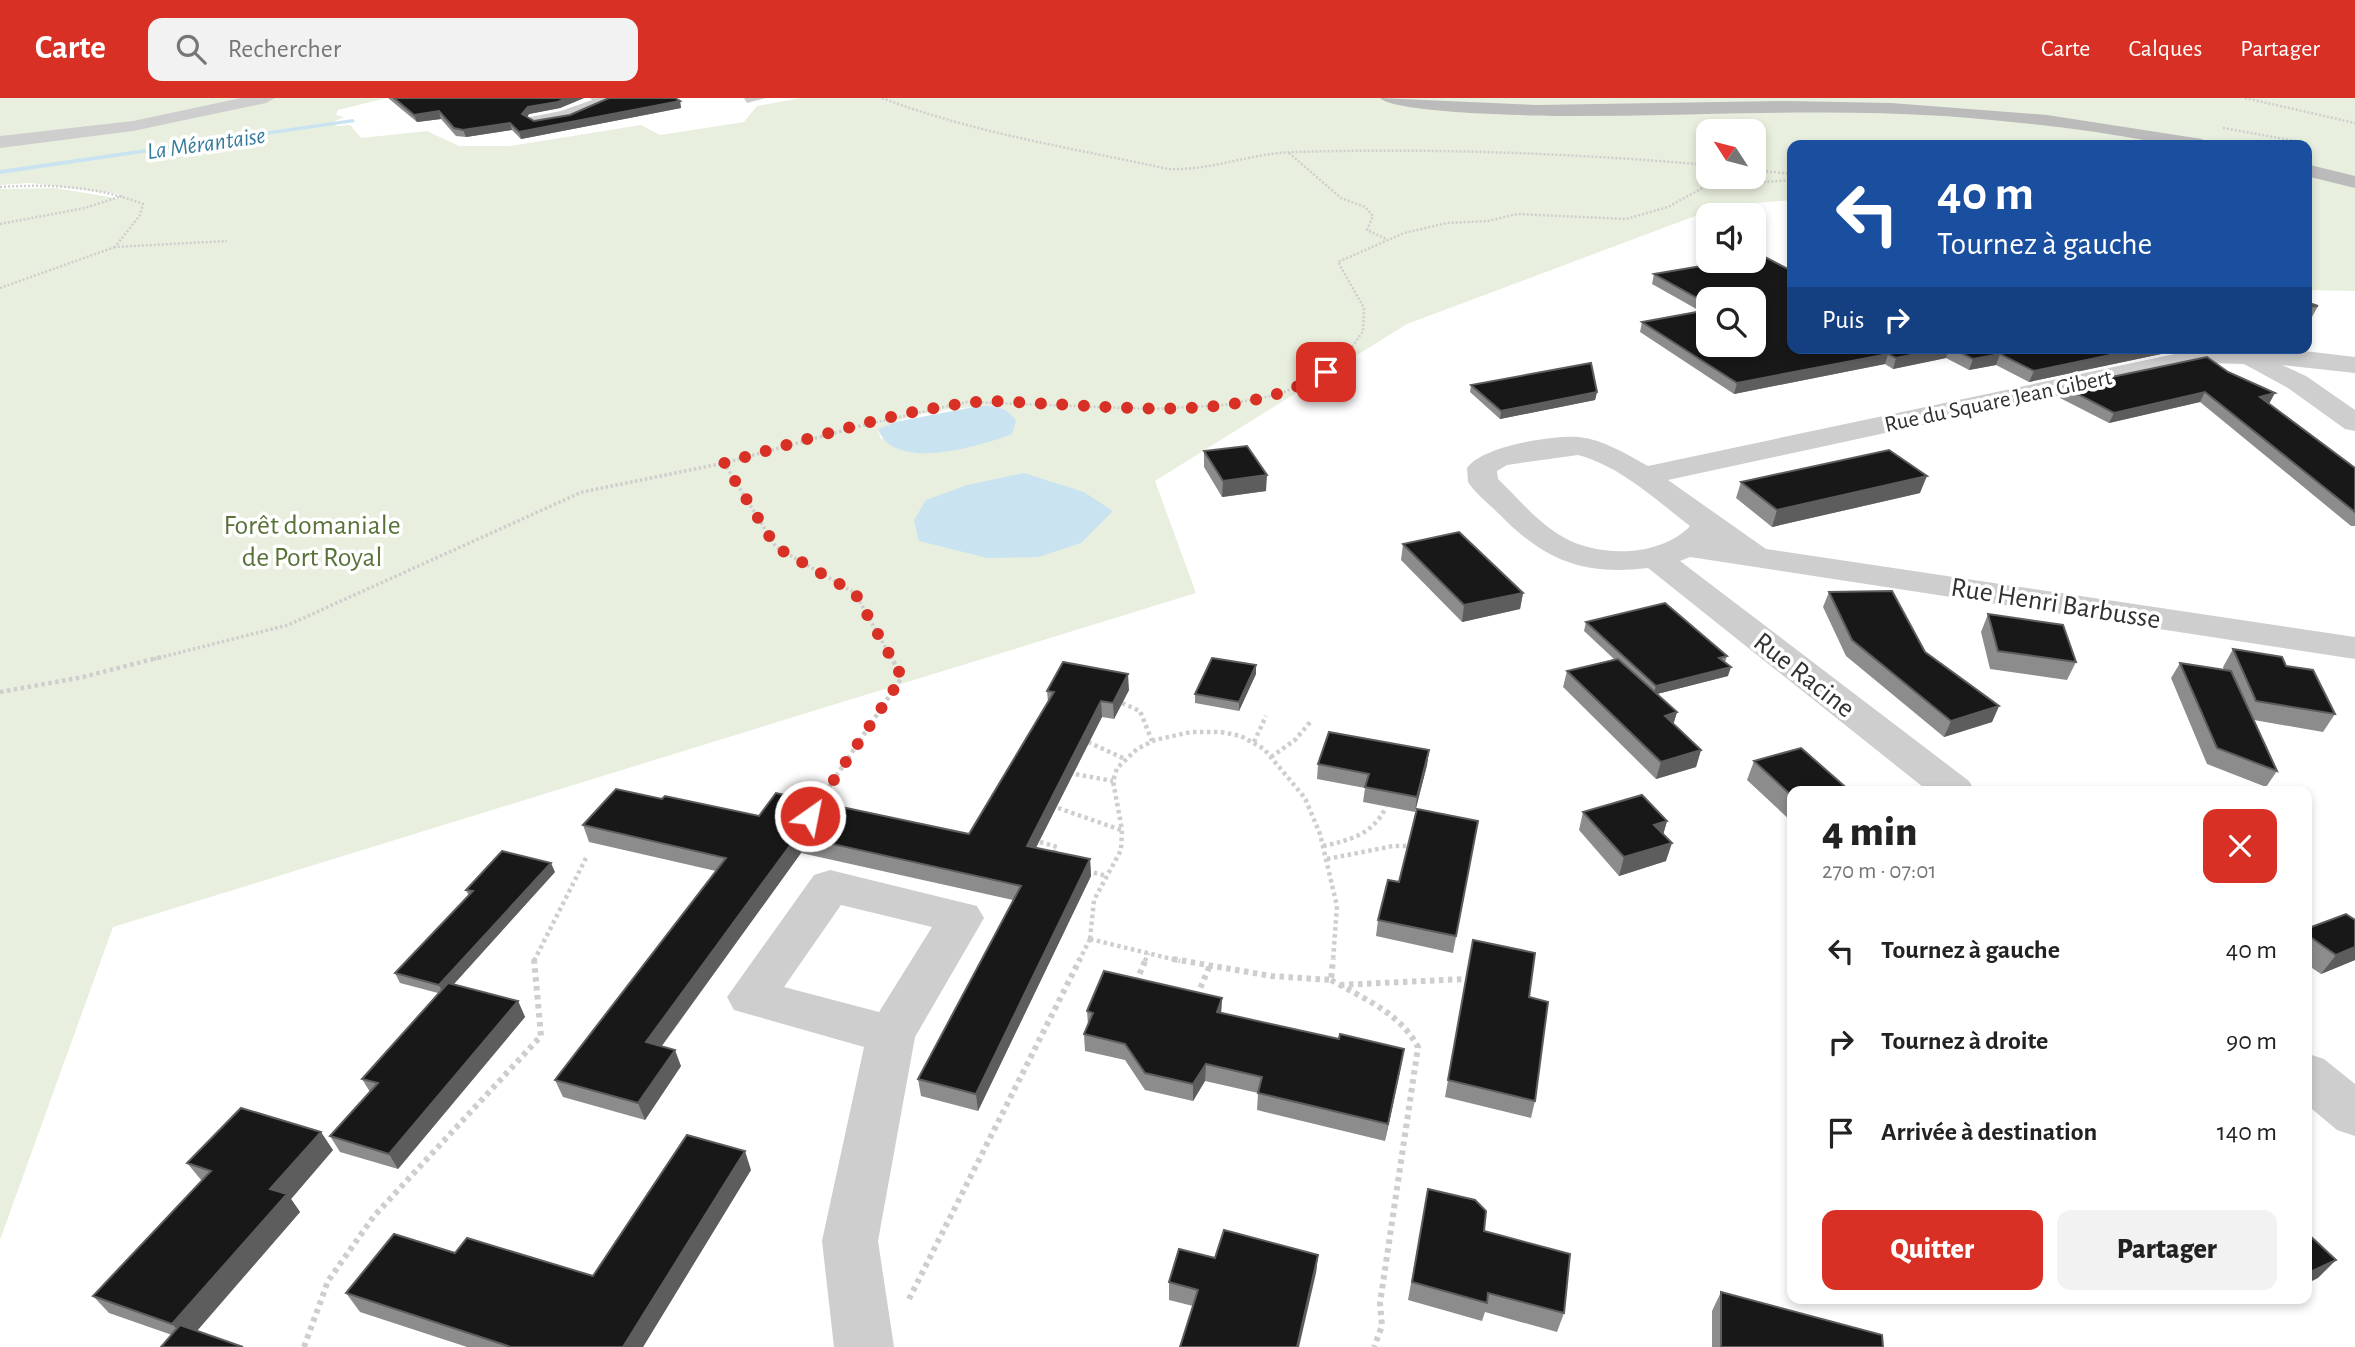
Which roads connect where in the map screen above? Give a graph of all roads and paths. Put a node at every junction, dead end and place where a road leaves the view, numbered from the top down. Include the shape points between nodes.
1 (266, 98) edge
2 (599, 98) edge
3 (762, 98) edge
4 (882, 98) edge
5 (1389, 98) edge
6 (2245, 98) edge
7 (747, 100) dead end
8 (536, 121) edge
9 (2355, 123) edge
10 (2214, 127) dead end
11 (2174, 140) edge
12 (2287, 140) edge
13 (0, 142) edge
14 (2312, 144) edge
15 (2315, 145) dead end
16 (1288, 152) junction
17 (1696, 164) edge
18 (1766, 171) edge
19 (2312, 171) edge
20 (1787, 173) edge
21 (1787, 180) edge
22 (2355, 182) edge
23 (0, 187) edge
24 (123, 195) junction
25 (0, 223) edge
26 (1387, 239) junction
27 (227, 241) dead end
28 (115, 247) junction
29 (0, 288) edge
30 (2217, 354) edge
31 (2238, 354) edge
32 (2253, 354) edge
33 (2355, 365) edge
34 (2355, 423) edge
35 (724, 463) junction
36 (1644, 476) junction
37 (1684, 543) junction
38 (2355, 648) edge
39 (0, 691) edge
40 (1122, 703) edge
41 (1266, 716) dead end
42 (1312, 720) dead end
43 (1152, 741) junction
44 (1088, 743) edge
45 (1254, 743) junction
46 (1271, 757) junction
47 (1125, 759) junction
48 (1063, 773) edge
49 (1113, 781) junction
50 (1950, 786) edge
51 (1386, 807) edge
52 (1058, 808) edge
53 (810, 816) edge
54 (1122, 830) junction
55 (1040, 842) edge
56 (1324, 846) junction
57 (1424, 846) edge
58 (586, 858) dead end
59 (1327, 859) junction
60 (1050, 863) edge
61 (1084, 871) edge
62 (1107, 876) junction
63 (1090, 939) junction
64 (1148, 953) junction
65 (1210, 965) junction
66 (1465, 979) edge
67 (1331, 980) junction
68 (1339, 985) junction
69 (1131, 994) edge
70 (1193, 1008) edge
71 (891, 1035) dead end
72 (2312, 1079) edge
73 (2355, 1114) edge
74 (904, 1310) dead end
75 (1376, 1345) edge
76 (304, 1347) edge
77 (864, 1347) edge

1 - 13 street via 133,126
2 - 8 street via 604,102
3 - 7 lane
4 - 16 path via 973,127 1168,169 1190,170
5 - 11 main road via 1471,109 1934,110 2095,126
6 - 9 path
10 - 12 path
14 - 15 path
16 - 17 path via 1517,152
16 - 26 path via 1341,198 1365,207 1373,216 1367,230
18 - 20 path
19 - 22 main road
21 - 26 path via 1706,186 1668,207 1626,219 1517,214 1447,223
23 - 24 path via 76,186
24 - 25 path via 74,210
24 - 28 path via 143,204
26 - 35 path via 1338,262 1364,308 1363,331 1340,364 1276,395 1224,405 1154,410 967,402 849,428
27 - 28 path
28 - 29 path
30 - 36 street, Rue du Square Jean Gibert
31 - 34 street via 2297,382
32 - 33 street, Rue du Square Jean Gibert
35 - 39 path via 582,492 288,625 83,677
35 - 53 path via 776,547 855,593 902,677
36 - 37 street, Rue Racine
36 - 37 street, Rue Henri Barbusse via 1601,452 1579,446 1498,458 1482,468 1483,482 1553,546 1616,560
37 - 38 street, Rue Henri Barbusse
37 - 50 street, Rue Racine
40 - 43 path via 1140,711
41 - 45 path
42 - 46 path
43 - 45 path via 1191,732 1221,732
43 - 47 path
44 - 47 path
45 - 46 path
46 - 56 path via 1306,798
47 - 49 path
48 - 49 path
49 - 54 path
51 - 56 path via 1366,835
52 - 54 path
54 - 62 path via 1121,850
55 - 60 path via 1057,847
56 - 59 path
57 - 59 path via 1393,846
58 - 76 path via 534,957 541,1035 374,1216 328,1281
59 - 67 path via 1337,906
61 - 62 path
62 - 63 path via 1094,900
63 - 64 path
63 - 74 path
64 - 65 path
64 - 69 path
65 - 67 path
65 - 70 path
66 - 68 path
67 - 68 path
68 - 75 path via 1391,1014 1410,1029 1418,1047
71 - 77 street via 850,1241
72 - 73 street

